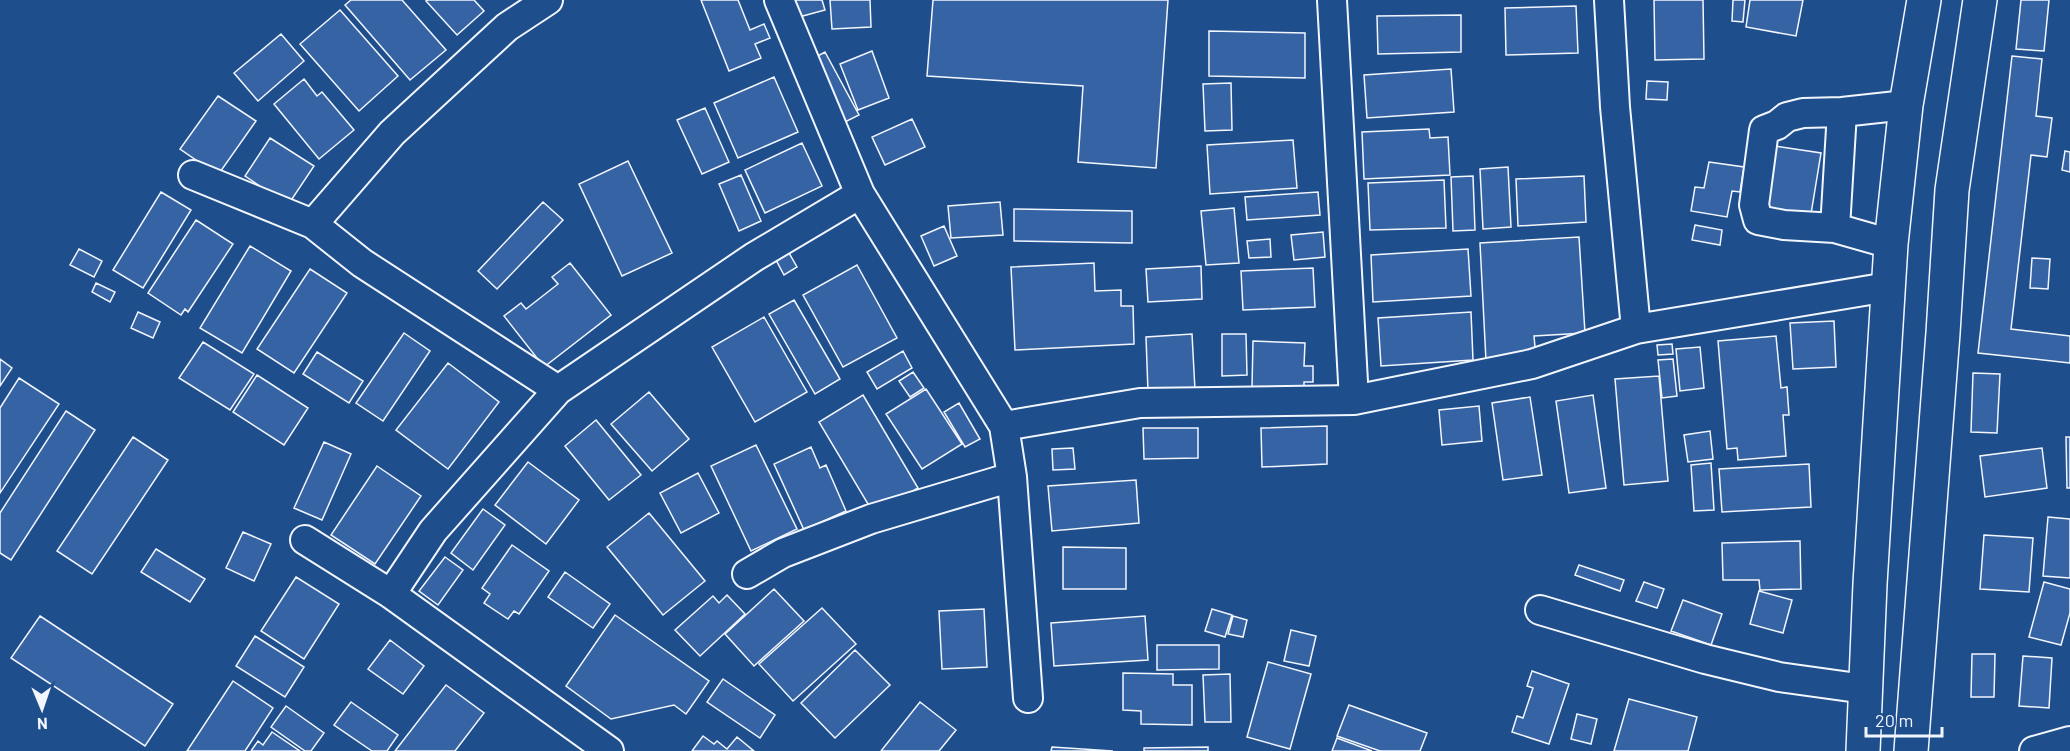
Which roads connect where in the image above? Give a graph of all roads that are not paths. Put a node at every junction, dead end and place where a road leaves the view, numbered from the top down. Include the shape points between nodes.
1 (548, 0) edge
2 (779, 0) edge
3 (1332, 0) edge
4 (1609, 0) edge
5 (1924, 0) edge
6 (1980, 0) edge
7 (1906, 105) junction
8 (1842, 112) junction
9 (193, 175) dead end
10 (860, 194) junction
11 (313, 224) junction
12 (1835, 228) junction
13 (1891, 244) junction
14 (1888, 287) junction
15 (1636, 329) junction
16 (558, 390) junction
17 (1354, 400) junction
18 (1004, 426) junction
19 (1012, 477) junction
20 (305, 540) dead end
21 (747, 574) dead end
22 (391, 594) junction
23 (1540, 610) dead end
24 (1865, 689) junction
25 (1028, 698) dead end
26 (2070, 741) edge
27 (609, 751) edge
28 (1863, 751) edge
29 (1911, 751) edge
30 (2034, 751) edge

1 - 11 street via 507,27 392,133
2 - 10 street
3 - 17 street
4 - 15 street
5 - 7 highway
6 - 29 highway via 1952,190
7 - 8 street
7 - 13 highway
8 - 12 street
8 - 12 street via 1803,113 1764,130 1754,205 1758,220
9 - 11 street
10 - 16 street via 754,257
10 - 18 street
11 - 16 street via 362,263
12 - 13 street
13 - 14 highway
14 - 15 street
14 - 24 highway
15 - 17 street via 1532,363
16 - 22 street via 433,531
17 - 18 street via 1140,403
18 - 19 street
19 - 21 street via 871,519 783,553
19 - 25 street
20 - 22 street
22 - 27 street
23 - 24 street via 1779,677
24 - 28 highway
26 - 30 street

